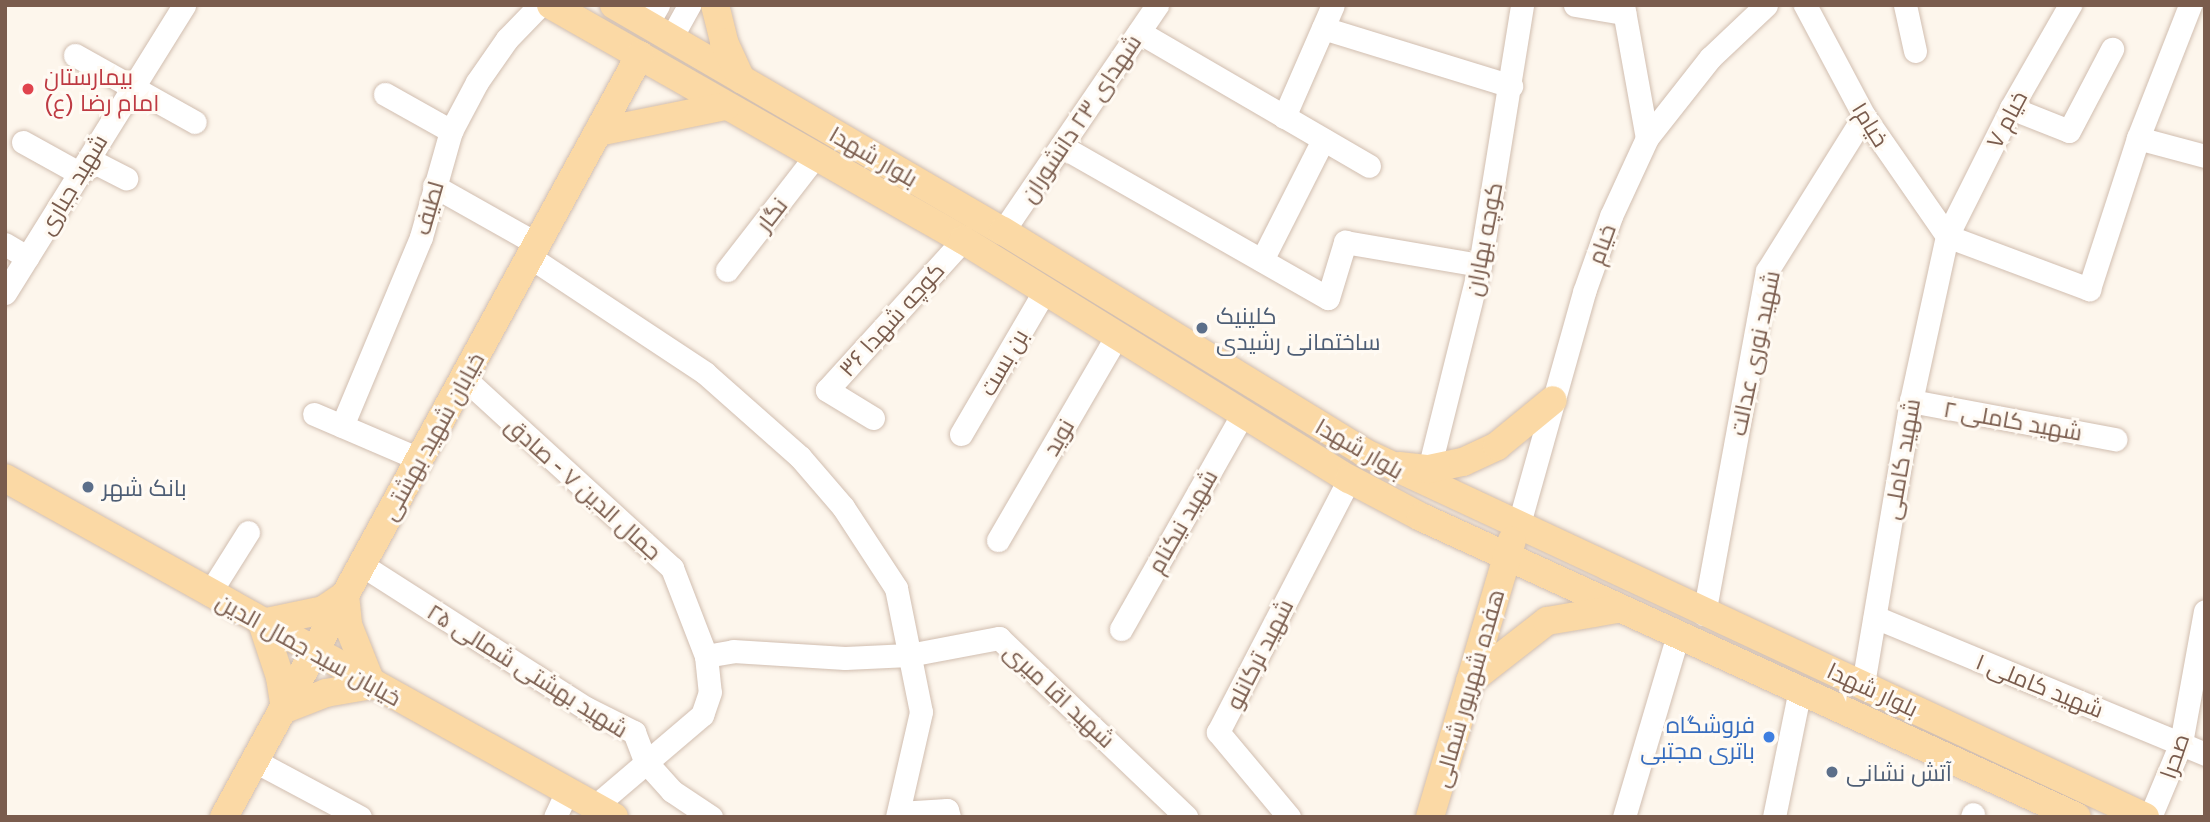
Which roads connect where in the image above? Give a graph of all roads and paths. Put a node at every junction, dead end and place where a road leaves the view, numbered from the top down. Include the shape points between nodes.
1 (184, 5) edge
2 (540, 5) edge
3 (551, 5) edge
4 (614, 5) edge
5 (689, 5) edge
6 (715, 5) edge
7 (1157, 5) edge
8 (1333, 5) edge
9 (1522, 5) edge
10 (1575, 5) edge
11 (1766, 5) edge
12 (1805, 5) edge
13 (1905, 5) edge
14 (2070, 5) edge
15 (2190, 5) edge
16 (1623, 9) edge
17 (659, 22) edge
18 (1323, 28) junction
19 (1139, 32) junction
20 (2112, 49) dead end
21 (1915, 51) dead end
22 (75, 55) dead end
23 (640, 55) junction
24 (741, 79) junction
25 (133, 84) junction
26 (1511, 86) junction
27 (385, 94) dead end
28 (726, 106) junction
29 (2011, 107) junction
30 (1864, 116) junction
31 (1284, 117) junction
32 (195, 122) dead end
33 (451, 131) junction
34 (598, 132) junction
35 (1647, 138) junction
36 (2137, 138) junction
37 (1323, 140) junction
38 (23, 142) dead end
39 (1061, 146) junction
40 (2205, 156) edge
41 (814, 158) junction
42 (1369, 166) dead end
43 (79, 173) junction
44 (126, 178) dead end
45 (434, 186) junction
46 (1003, 232) junction
47 (1947, 236) junction
48 (963, 240) junction
49 (5, 244) edge
50 (533, 250) junction
51 (27, 257) junction
52 (1262, 260) junction
53 (1480, 265) junction
54 (727, 270) dead end
55 (1045, 290) junction
56 (5, 293) edge
57 (1118, 334) junction
58 (464, 377) junction
59 (1553, 400) junction
60 (1911, 401) junction
61 (1243, 413) junction
62 (314, 414) dead end
63 (873, 418) dead end
64 (342, 426) junction
65 (961, 434) dead end
66 (2115, 439) dead end
67 (419, 459) junction
68 (1420, 473) junction
69 (5, 478) edge
70 (1349, 479) junction
71 (1394, 502) junction
72 (1518, 527) junction
73 (248, 532) dead end
74 (998, 540) dead end
75 (1506, 559) junction
76 (362, 565) junction
77 (1600, 565) junction
78 (209, 594) junction
79 (1586, 594) junction
80 (345, 595) junction
81 (1619, 609) junction
82 (2205, 611) edge
83 (1704, 614) junction
84 (1875, 617) junction
85 (262, 624) junction
86 (1121, 629) dead end
87 (1678, 635) junction
88 (314, 653) junction
89 (909, 655) junction
90 (706, 656) junction
91 (1470, 681) junction
92 (1864, 684) junction
93 (372, 685) junction
94 (1800, 689) junction
95 (285, 709) junction
96 (2181, 743) junction
97 (2205, 754) edge
98 (255, 761) junction
99 (645, 761) junction
100 (566, 791) junction
101 (604, 811) edge
102 (898, 815) edge
103 (224, 817) edge
104 (360, 817) edge
105 (555, 817) edge
106 (710, 817) edge
107 (949, 817) edge
108 (1186, 817) edge
109 (1289, 817) edge
110 (1430, 817) edge
111 (1624, 817) edge
112 (1774, 817) edge
113 (2077, 817) edge
114 (2145, 817) edge
115 (2151, 817) edge

1 - 25 street, شهید جباری
2 - 33 street, لطیف via 485,71
3 - 23 main road, بلوار شهدا
4 - 17 main road, بلوار شهدا
5 - 17 street
6 - 24 main road via 724,42
7 - 19 street, شهدای ۲۳ دانشوران
8 - 18 street
9 - 26 street, کوچه بهاران
10 - 16 street
11 - 35 street, خیام via 1710,58
12 - 30 street, خیام۱
13 - 21 street
14 - 29 street, خیام ۷
15 - 36 street
16 - 35 street
17 - 23 main road, خیابان شهید بهشتی
17 - 24 main road, بلوار شهدا
18 - 26 street
18 - 31 street
19 - 31 street
19 - 39 street, شهدای ۲۳ دانشوران
20 - 29 street via 2069,131
22 - 25 street
23 - 28 main road, بلوار شهدا
23 - 34 main road, خیابان شهید بهشتی
24 - 46 main road, بلوار شهدا
25 - 32 street
25 - 43 street, شهید جباری
26 - 53 street, کوچه بهاران
27 - 33 street
28 - 34 main road
28 - 41 main road, بلوار شهدا
29 - 47 street, خیام ۷
30 - 47 street, خیام۱
30 - 83 street, شهید نوری عدالت via 1767,271
31 - 37 street
33 - 45 street, لطیف
34 - 50 main road, خیابان شهید بهشتی
35 - 59 street, خیام via 1597,254
36 - 40 street
36 - 47 street via 2089,289
37 - 42 street
37 - 52 street
38 - 43 street
39 - 46 street, شهدای ۲۳ دانشوران
39 - 52 street
41 - 48 main road, بلوار شهدا
41 - 54 street, نگار
43 - 44 street via 96,163
43 - 51 street, شهید جباری
45 - 50 street
45 - 64 street, لطیف via 421,237
46 - 68 main road, بلوار شهدا via 1387,464
47 - 60 street, شهید کاملی
48 - 55 main road, بلوار شهدا
48 - 63 street, کوچه شهدا ۳۶ via 827,390
49 - 51 street
50 - 58 main road, خیابان شهید بهشتی
50 - 89 street via 705,373 800,457 843,507 896,589
51 - 56 street, شهید جباری
52 - 53 street via 1328,298 1345,242
53 - 68 street, کوچه بهاران
55 - 57 main road, بلوار شهدا
55 - 65 street, بن بست
57 - 61 main road, بلوار شهدا
57 - 74 street, نوید
58 - 67 main road, خیابان شهید بهشتی
58 - 90 street, جمال الدین ۷ - صادق via 672,568
59 - 68 main road via 1497,446 1462,462
59 - 72 street, خیام
60 - 66 street, شهید کاملی ۲
60 - 84 street, شهید کاملی
61 - 70 main road, بلوار شهدا
61 - 86 street, شهید نیکنام
62 - 64 street
64 - 67 street
67 - 76 main road, خیابان شهید بهشتی
68 - 71 main road via 1409,495
68 - 72 main road, بلوار شهدا
69 - 78 main road, خیابان سید جمال الدین
70 - 71 main road, بلوار شهدا
70 - 109 street, شهید ترکانلو via 1218,732
71 - 75 main road, بلوار شهدا
72 - 75 main road, هفده شهریور شمالی
72 - 77 main road, بلوار شهدا
73 - 78 street
75 - 79 main road, بلوار شهدا
75 - 91 main road, هفده شهریور شمالی
76 - 80 main road, خیابان شهید بهشتی
76 - 99 street, ۲۵ شهید بهشتی شمالی via 586,708 634,732
77 - 79 main road via 1587,575
77 - 83 main road, بلوار شهدا
78 - 85 main road, خیابان سید جمال الدین
79 - 81 main road, بلوار شهدا
80 - 85 main road via 323,610
80 - 88 main road, خیابان شهید بهشتی
80 - 93 main road via 348,625
81 - 87 main road, بلوار شهدا
81 - 91 main road via 1547,621
82 - 96 street, صحرا
83 - 92 main road, بلوار شهدا
84 - 92 street, شهید کاملی
84 - 96 street, شهید کاملی ۱
85 - 88 main road, خیابان سید جمال الدین
85 - 95 main road via 280,677
87 - 94 main road, بلوار شهدا
87 - 111 street
88 - 93 main road, خیابان سید جمال الدین
88 - 95 main road, خیابان شهید بهشتی
89 - 90 street via 845,659 733,651
89 - 102 street via 921,712
89 - 108 street, شهید اقا میری via 999,638
90 - 99 street, جمال الدین ۷ - صادق via 710,692 702,715
91 - 110 main road, هفده شهریور شمالی
92 - 114 main road, بلوار شهدا
93 - 95 main road via 326,692
93 - 100 main road, خیابان سید جمال الدین
94 - 112 street
94 - 113 main road, بلوار شهدا
95 - 98 main road, خیابان شهید بهشتی
96 - 97 street, شهید کاملی ۱
96 - 115 street, صحرا
98 - 103 main road, خیابان شهید بهشتی
98 - 104 street
99 - 101 street, جمال الدین ۷ - صادق
99 - 106 street, ۲۵ شهید بهشتی شمالی via 672,791
100 - 101 main road, خیابان سید جمال الدین
100 - 105 street
102 - 107 street via 947,810

